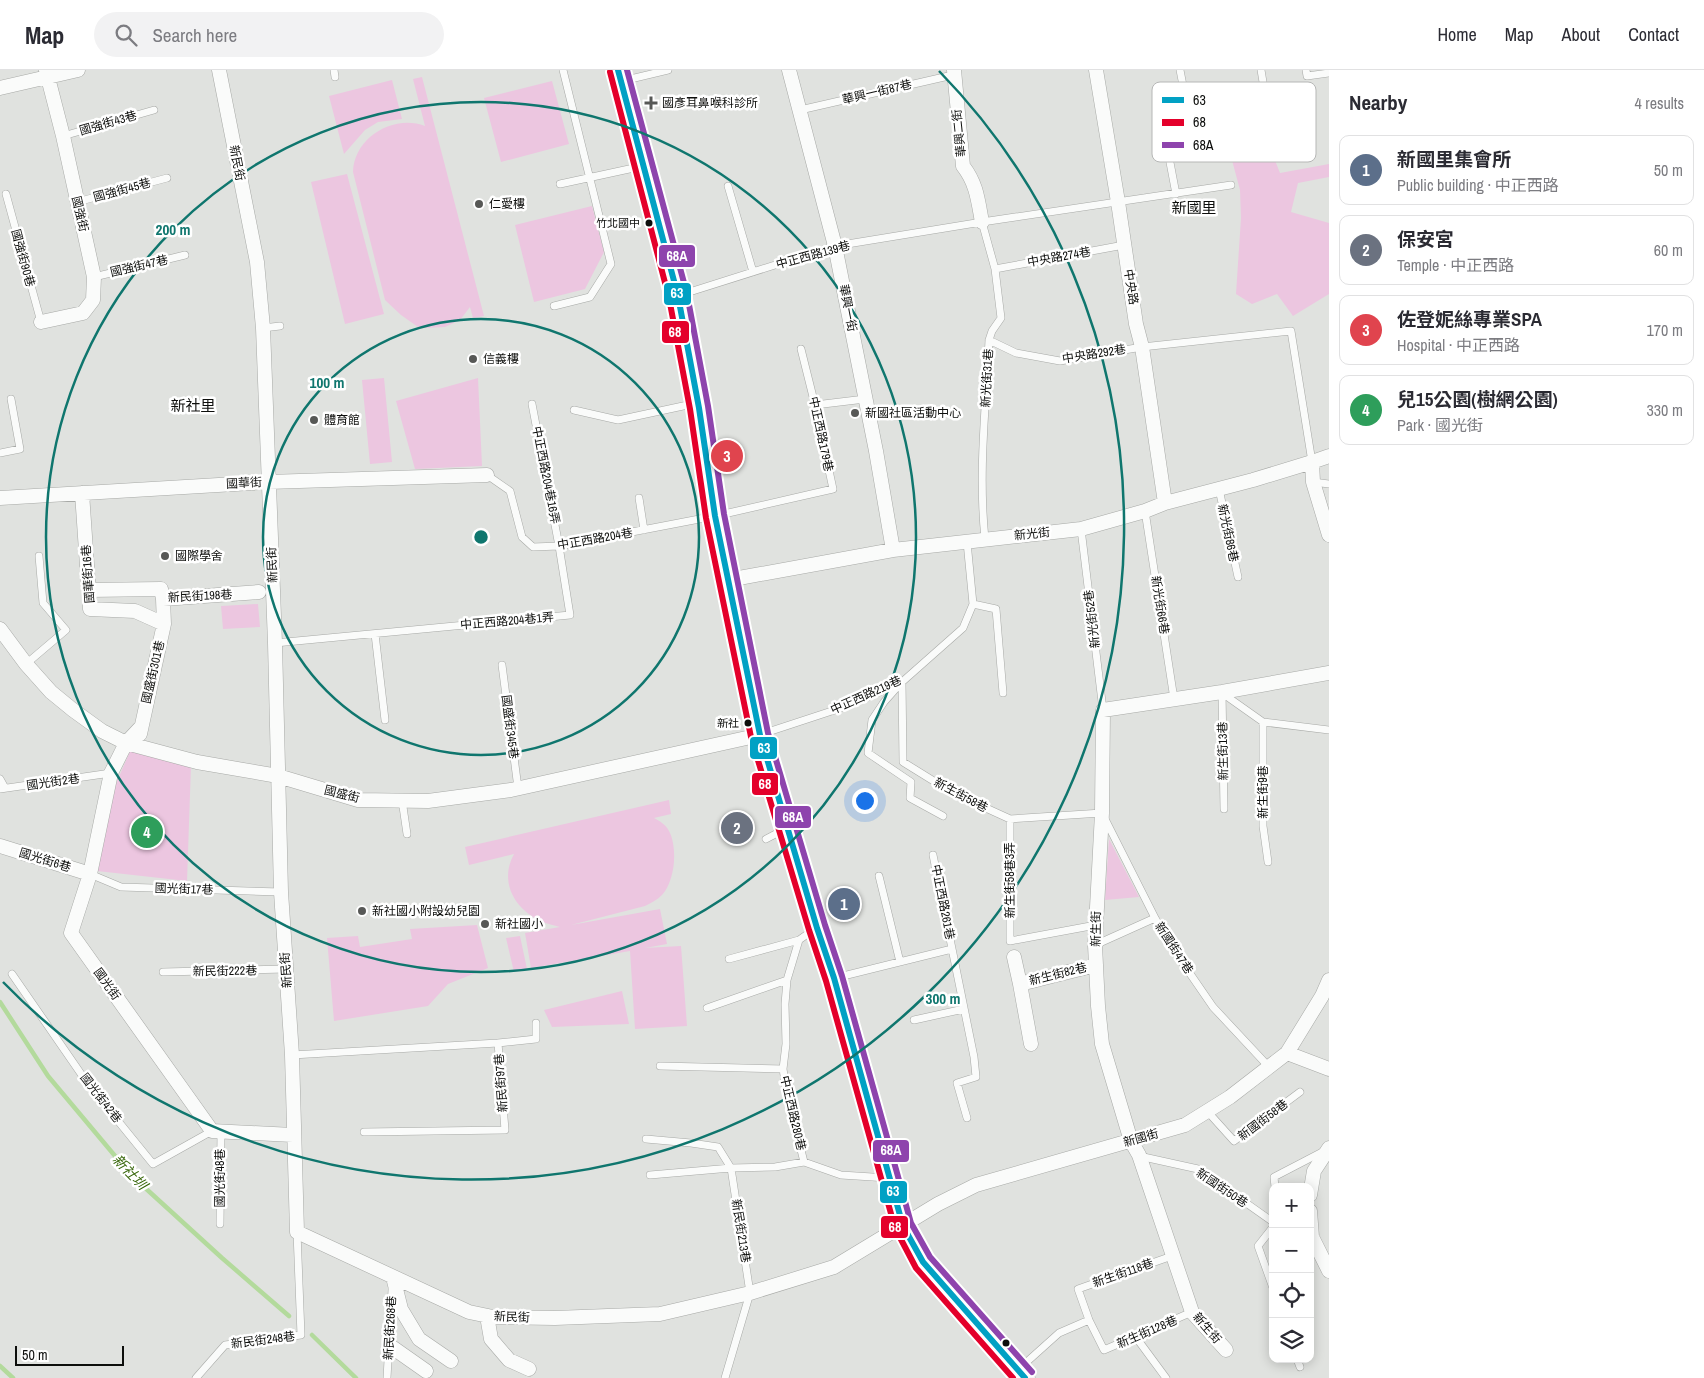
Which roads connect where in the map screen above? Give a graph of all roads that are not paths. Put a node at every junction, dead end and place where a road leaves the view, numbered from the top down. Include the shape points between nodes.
1 (78, 70) edge
2 (219, 70) edge
3 (563, 70) edge
4 (668, 70) edge
5 (789, 70) edge
6 (1096, 70) edge
7 (1306, 70) edge
8 (954, 72) edge
9 (1329, 73) edge
10 (47, 74) edge
11 (620, 76) edge
12 (0, 88) edge
13 (154, 110) dead end
14 (800, 110) junction
15 (62, 136) junction
16 (1170, 162) edge
17 (644, 166) junction
18 (590, 177) junction
19 (167, 178) dead end
20 (560, 184) dead end
21 (1231, 185) dead end
22 (728, 186) dead end
23 (6, 194) dead end
24 (1176, 194) junction
25 (77, 202) junction
26 (1118, 202) junction
27 (982, 222) junction
28 (1124, 245) junction
29 (835, 246) junction
30 (185, 255) dead end
31 (995, 269) junction
32 (753, 272) junction
33 (94, 277) junction
34 (678, 296) junction
35 (554, 306) dead end
36 (41, 322) joint
37 (280, 326) dead end
38 (263, 328) junction
39 (989, 340) junction
40 (1142, 347) junction
41 (801, 349) dead end
42 (11, 399) dead end
43 (866, 399) junction
44 (698, 403) junction
45 (532, 404) dead end
46 (815, 405) junction
47 (574, 410) dead end
48 (0, 453) edge
49 (1329, 456) edge
50 (1312, 462) junction
51 (488, 474) joint
52 (268, 482) junction
53 (1313, 482) junction
54 (1329, 484) edge
55 (1219, 489) junction
56 (82, 493) junction
57 (0, 498) edge
58 (639, 498) dead end
59 (1166, 503) junction
60 (1145, 511) junction
61 (715, 516) junction
62 (1081, 529) junction
63 (644, 530) junction
64 (1329, 536) edge
65 (985, 538) junction
66 (967, 542) junction
67 (559, 546) junction
68 (893, 550) junction
69 (39, 556) dead end
70 (1238, 577) dead end
71 (728, 580) junction
72 (89, 590) junction
73 (259, 592) dead end
74 (163, 599) junction
75 (973, 604) junction
76 (164, 624) junction
77 (0, 629) edge
78 (374, 634) junction
79 (275, 643) junction
80 (26, 664) junction
81 (502, 665) dead end
82 (1329, 673) edge
83 (902, 682) junction
84 (1222, 692) junction
85 (1003, 693) dead end
86 (1174, 699) junction
87 (1103, 710) junction
88 (385, 720) dead end
89 (1263, 722) junction
90 (141, 727) joint
91 (1329, 730) edge
92 (760, 735) junction
93 (132, 744) junction
94 (111, 773) junction
95 (278, 776) junction
96 (0, 779) edge
97 (3, 788) edge
98 (518, 788) junction
99 (402, 800) junction
100 (1224, 809) dead end
101 (1102, 813) junction
102 (943, 816) dead end
103 (1010, 820) junction
104 (787, 828) junction
105 (407, 834) dead end
106 (766, 840) dead end
107 (0, 846) edge
108 (933, 855) dead end
109 (1268, 862) dead end
110 (90, 874) junction
111 (879, 876) dead end
112 (281, 892) junction
113 (1155, 918) junction
114 (1096, 926) junction
115 (817, 928) junction
116 (799, 940) junction
117 (1095, 944) junction
118 (952, 949) junction
119 (1014, 957) dead end
120 (729, 959) dead end
121 (900, 962) junction
122 (1096, 965) junction
123 (286, 969) junction
124 (163, 972) dead end
125 (12, 974) dead end
126 (834, 978) junction
127 (787, 980) junction
128 (1329, 980) edge
129 (1020, 984) junction
130 (707, 1008) dead end
131 (964, 1008) junction
132 (914, 1020) dead end
133 (536, 1023) dead end
134 (498, 1043) junction
135 (1031, 1044) dead end
136 (1287, 1053) junction
137 (292, 1055) junction
138 (660, 1066) dead end
139 (1269, 1067) junction
140 (783, 1069) junction
141 (1329, 1069) edge
142 (1300, 1092) dead end
143 (1207, 1111) junction
144 (967, 1118) dead end
145 (216, 1131) junction
146 (364, 1132) dead end
147 (294, 1135) junction
148 (646, 1139) dead end
149 (1131, 1141) junction
150 (1329, 1149) edge
151 (1139, 1156) junction
152 (804, 1162) junction
153 (731, 1168) junction
154 (650, 1175) dead end
155 (889, 1178) junction
156 (1275, 1183) edge
157 (1312, 1183) edge
158 (1269, 1219) edge
159 (220, 1224) dead end
160 (903, 1226) junction
161 (1272, 1228) edge
162 (1311, 1228) edge
163 (297, 1232) junction
164 (1314, 1252) edge
165 (1172, 1256) junction
166 (1322, 1258) junction
167 (1329, 1271) edge
168 (393, 1277) junction
169 (1269, 1277) edge
170 (750, 1293) junction
171 (1192, 1312) junction
172 (487, 1316) junction
173 (1089, 1320) junction
174 (1135, 1336) junction
175 (389, 1345) junction
176 (1226, 1350) dead end
177 (451, 1361) dead end
178 (530, 1369) dead end
179 (426, 1371) dead end
180 (1018, 1375) edge
181 (196, 1378) edge
182 (387, 1378) edge
183 (725, 1378) edge
184 (1166, 1378) edge

1 - 10 street
2 - 38 street, 新民街 via 257,262
3 - 18 lane
4 - 11 lane
5 - 14 street, 華興一街
6 - 26 street, 中央路
7 - 9 lane via 1307,76
8 - 14 lane, 華興一街87巷
8 - 27 street, 華興二街 via 963,166 977,192
10 - 12 street
10 - 15 street, 國強街
11 - 17 main road
13 - 15 lane, 國強街43巷
14 - 29 street, 華興一街
15 - 25 street, 國強街
16 - 24 lane
17 - 18 lane
17 - 34 main road
18 - 20 lane
18 - 35 lane via 611,264 590,297
19 - 25 lane, 國強街45巷
21 - 24 lane, 中正西路139巷
22 - 32 lane
23 - 36 lane, 國強街90巷
24 - 26 lane, 中正西路139巷
25 - 33 street, 國強街
26 - 27 lane, 中正西路139巷
26 - 28 street, 中央路
27 - 29 lane, 中正西路139巷
27 - 31 lane, 新光街31巷
28 - 31 lane, 中央路274巷
28 - 40 street, 中央路
29 - 32 lane, 中正西路139巷
29 - 43 street, 華興一街
30 - 33 lane, 國強街47巷
31 - 39 lane, 新光街31巷 via 1001,318
32 - 34 lane, 中正西路139巷
33 - 36 street, 國強街 via 93,300 83,313
34 - 44 main road
37 - 38 lane
38 - 52 street, 新民街
39 - 40 lane, 中央路292巷 via 1016,353 1060,361
39 - 65 lane, 新光街31巷 via 982,457
40 - 50 lane, 中央路292巷 via 1291,331
40 - 59 street, 中央路
41 - 46 lane, 中正西路179巷
42 - 48 lane via 20,449
43 - 46 lane
43 - 68 street, 華興一街
44 - 47 lane via 618,420
44 - 61 main road
45 - 67 lane, 中正西路204巷16弄
46 - 61 lane, 中正西路179巷 via 832,489
49 - 50 street, 新光街
50 - 53 street
50 - 55 street, 新光街
51 - 52 street, 國華街
51 - 67 lane, 中正西路204巷 via 510,491 522,537 533,546
52 - 56 street, 國華街
52 - 79 street, 新民街
53 - 54 lane
53 - 64 street
55 - 59 street, 新光街
55 - 70 lane, 新光街86巷
56 - 57 street, 國華街
56 - 72 street, 國華街16巷
58 - 63 lane
59 - 60 street, 新光街
60 - 62 street, 新光街
60 - 86 lane, 新光街66巷
61 - 63 lane, 中正西路204巷
61 - 71 main road
62 - 65 street, 新光街
62 - 87 lane, 新光街52巷
63 - 67 lane, 中正西路204巷
65 - 66 street, 新光街
66 - 68 street, 新光街
66 - 75 lane
67 - 78 lane, 中正西路204巷1弄 via 570,615
68 - 71 street, 新光街
69 - 80 lane via 43,603 66,630
71 - 92 main road
72 - 74 street, 新民街198巷 via 161,589
72 - 76 street, 國華街16巷 via 90,609 136,611
73 - 74 street, 新民街198巷
74 - 76 street, 國盛街301巷
75 - 83 lane, 中正西路219巷 via 963,628
75 - 85 lane via 996,609
76 - 90 street, 國盛街301巷
77 - 80 street, 國盛街
78 - 79 lane, 中正西路204巷1弄
78 - 88 lane
79 - 95 street, 新民街
80 - 93 street, 國盛街 via 72,710 102,731
81 - 98 lane, 國盛街345巷
82 - 84 street
83 - 92 lane, 中正西路219巷 via 846,706
83 - 102 lane via 872,720 868,753 910,782 910,798
83 - 103 lane, 新生街58巷 via 903,762 953,793
84 - 86 street
84 - 89 lane
84 - 100 lane, 新生街13巷
86 - 87 street
87 - 101 street, 新生街
89 - 91 lane
89 - 109 lane, 新生街9巷 via 1263,826
90 - 93 street, 國光街
92 - 98 street, 國盛街
92 - 104 main road
93 - 94 street, 國光街
93 - 95 street, 國盛街 via 197,762
94 - 97 lane, 國光街2巷
94 - 110 street, 國光街
95 - 99 street, 國盛街 via 358,800
95 - 112 street, 新民街 via 285,865
96 - 97 lane, 國光街2巷
98 - 99 street, 國盛街 via 428,801
99 - 105 lane
101 - 103 lane, 新生街58巷
101 - 113 lane, 新國街47巷
101 - 114 street, 新生街
103 - 114 lane, 新生街58巷3弄 via 1010,940
104 - 106 lane
104 - 115 main road
107 - 110 street, 國光街6巷
108 - 118 lane, 中正西路261巷
110 - 112 lane, 國光街17巷 via 121,887
110 - 145 street, 國光街 via 71,933
111 - 121 lane
112 - 123 street, 新民街
113 - 117 lane
113 - 139 lane, 新國街47巷 via 1213,1007
114 - 117 street, 新生街
115 - 116 lane
115 - 126 main road
116 - 120 lane
116 - 127 lane, 中正西路280巷
117 - 122 street, 新生街
118 - 121 lane, 中正西路261巷
118 - 131 lane, 中正西路261巷
119 - 129 street, 新生街82巷
121 - 126 lane, 中正西路261巷
122 - 129 street, 新生街82巷
122 - 149 street, 新生街 via 1102,1044
123 - 124 lane, 新民街222巷
123 - 137 street, 新民街
125 - 145 lane, 國光街42巷 via 88,1084 153,1164
126 - 155 main road
127 - 130 lane
127 - 140 lane, 中正西路280巷
128 - 136 street, 新國街
129 - 135 street, 新生街82巷
131 - 132 lane
131 - 144 lane, 中正西路261巷 via 976,1077 957,1083
133 - 134 lane via 536,1040
134 - 137 lane, 新民街97巷
134 - 146 lane, 新民街97巷 via 505,1130
136 - 139 street, 新國街
136 - 141 street
137 - 147 street, 新民街
138 - 140 lane
139 - 143 street, 新國街
140 - 152 lane, 中正西路280巷
142 - 143 lane, 新國街58巷 via 1234,1141
143 - 149 street, 新國街 via 1185,1125
145 - 147 street
145 - 159 lane, 國光街48巷
147 - 163 street, 新民街
148 - 153 lane via 718,1147
149 - 151 street, 新生街
149 - 160 street, 新國街 via 976,1185
150 - 156 lane via 1274,1177
150 - 157 street via 1314,1171
151 - 158 lane, 新國街50巷 via 1198,1169
151 - 165 street, 新生街
152 - 153 lane via 775,1167
152 - 155 lane, 中正西路280巷 via 841,1175
153 - 154 lane
153 - 170 lane, 新民街213巷
155 - 160 main road
160 - 170 street, 新民街 via 834,1266
160 - 180 main road via 923,1262
161 - 169 lane via 1258,1246
162 - 166 street
163 - 168 street, 新民街
163 - 181 lane, 新民街248巷 via 301,1336 225,1345
164 - 166 lane
165 - 171 street, 新生街
165 - 173 lane, 新生街118巷 via 1078,1288
166 - 167 street
168 - 172 street, 新民街 via 468,1312
168 - 175 lane, 新民街268巷
168 - 177 street via 401,1309 420,1339
170 - 172 street, 新民街 via 660,1314 555,1318
170 - 183 lane
171 - 174 lane, 新生街128巷
171 - 176 street, 新生街
172 - 178 street via 491,1339 509,1360
173 - 174 lane, 新生街128巷 via 1104,1350
173 - 180 lane via 1059,1333
174 - 184 lane
175 - 179 street
175 - 182 lane, 新民街268巷

